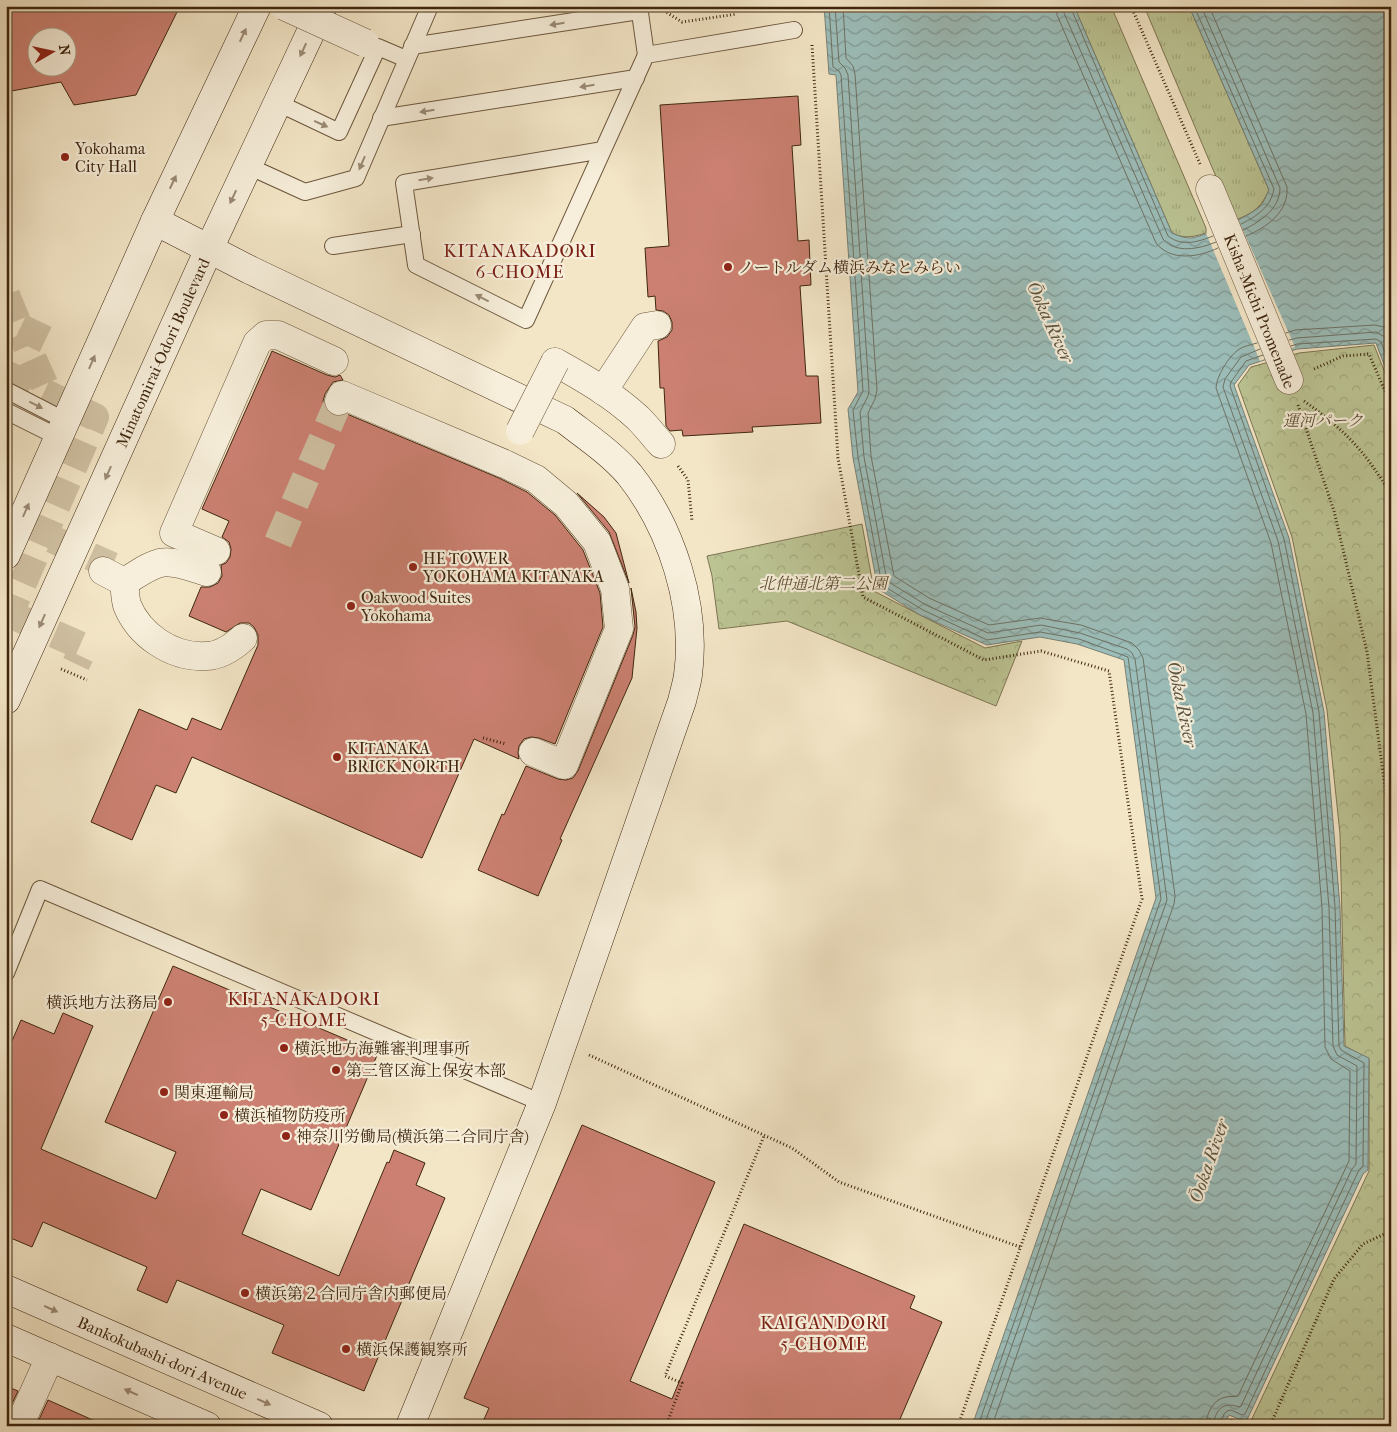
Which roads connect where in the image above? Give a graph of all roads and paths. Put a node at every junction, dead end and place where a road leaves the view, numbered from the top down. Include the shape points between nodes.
1 (257, 6) edge
2 (284, 6) edge
3 (323, 6) edge
4 (430, 6) edge
5 (665, 6) edge
6 (810, 6) edge
7 (1131, 6) edge
8 (639, 9) edge
9 (746, 13) dead end
10 (810, 16) dead end
11 (794, 30) dead end
12 (812, 36) dead end
13 (364, 43) dead end
14 (409, 53) junction
15 (646, 55) junction
16 (636, 78) junction
17 (278, 103) junction
18 (381, 118) junction
19 (603, 150) junction
20 (248, 166) junction
21 (1210, 189) joint
22 (155, 221) junction
23 (412, 234) junction
24 (333, 246) dead end
25 (209, 249) junction
26 (657, 326) dead end
27 (1343, 356) dead end
28 (334, 361) dead end
29 (1291, 387) junction
30 (6, 390) edge
31 (603, 391) junction
32 (339, 402) dead end
33 (1391, 405) edge
34 (6, 411) edge
35 (62, 429) junction
36 (661, 444) dead end
37 (505, 464) junction
38 (688, 480) dead end
39 (1391, 495) edge
40 (692, 527) dead end
41 (174, 533) junction
42 (6, 555) edge
43 (160, 563) junction
44 (243, 638) dead end
45 (61, 669) dead end
46 (87, 680) dead end
47 (6, 700) edge
48 (533, 752) dead end
49 (1391, 833) edge
50 (1391, 953) edge
51 (6, 973) edge
52 (1391, 1012) edge
53 (1391, 1017) edge
54 (563, 1043) junction
55 (542, 1104) junction
56 (764, 1136) junction
57 (1391, 1231) edge
58 (1020, 1247) junction
59 (6, 1289) edge
60 (6, 1338) edge
61 (50, 1357) junction
62 (165, 1417) edge
63 (314, 1425) edge
64 (19, 1426) edge
65 (207, 1426) edge
66 (410, 1426) edge
67 (666, 1426) edge
68 (958, 1426) edge
69 (1232, 1426) edge
70 (1239, 1426) edge
71 (1270, 1426) edge

22 -> 1 street
2 - 13 street, bridge
3 -> 17 street, Minatomirai-Odori Boulevard
4 - 14 lane
5 - 9 path via 666,12 682,22
6 - 10 path
7 - 21 path
8 -> 14 lane
8 - 15 lane
11 - 15 lane
12 - 58 path via 838,458 863,597 984,660 1041,651 1110,671 1142,898
17 -> 14 lane via 339,132 378,47
14 - 18 lane
15 - 16 lane
16 -> 18 lane
16 - 19 lane
17 - 20 street, Minatomirai-Odori Boulevard
18 -> 20 lane via 356,178 305,192
23 -> 19 lane via 404,183
19 -> 23 lane via 526,320 416,265
20 -> 25 street, Minatomirai-Odori Boulevard
21 - 29 street, Kisha-Michi Promenade
22 - 25 street
35 -> 22 street
23 - 24 lane
25 -> 47 street, Minatomirai-Odori Boulevard
25 - 54 street via 565,420 629,474 665,534 684,592 690,648 688,675 679,710
26 - 31 street via 646,327
27 - 33 path via 1369,354
28 - 41 street via 278,336 266,336 257,343
29 - 39 path via 1358,446
29 - 49 path, Kisha-Michi Promenade via 1334,511 1367,652
30 -> 35 lane
31 - 36 street via 638,418
31 - 37 street, bridge via 555,362
32 - 37 street via 342,395
34 - 35 lane
42 -> 35 street
37 - 48 street via 536,479 566,504 596,542 615,589 619,630 564,765
38 - 40 path
41 - 43 street
41 - 43 street via 212,561 183,565
43 - 44 street via 114,577 140,628 160,644 182,654 207,656 230,649
45 - 46 path
50 - 52 path
51 - 55 lane via 40,888
52 - 53 path
54 - 55 street
54 - 56 path
55 - 66 street
56 - 58 path via 792,1148 840,1182
56 - 67 path via 665,1376 682,1383
57 - 71 path via 1363,1244 1334,1279
58 - 68 path
59 -> 63 street, Bankokubashi-dori Avenue
60 - 61 street
62 -> 61 street
61 - 64 street
62 - 65 street
69 - 70 path

